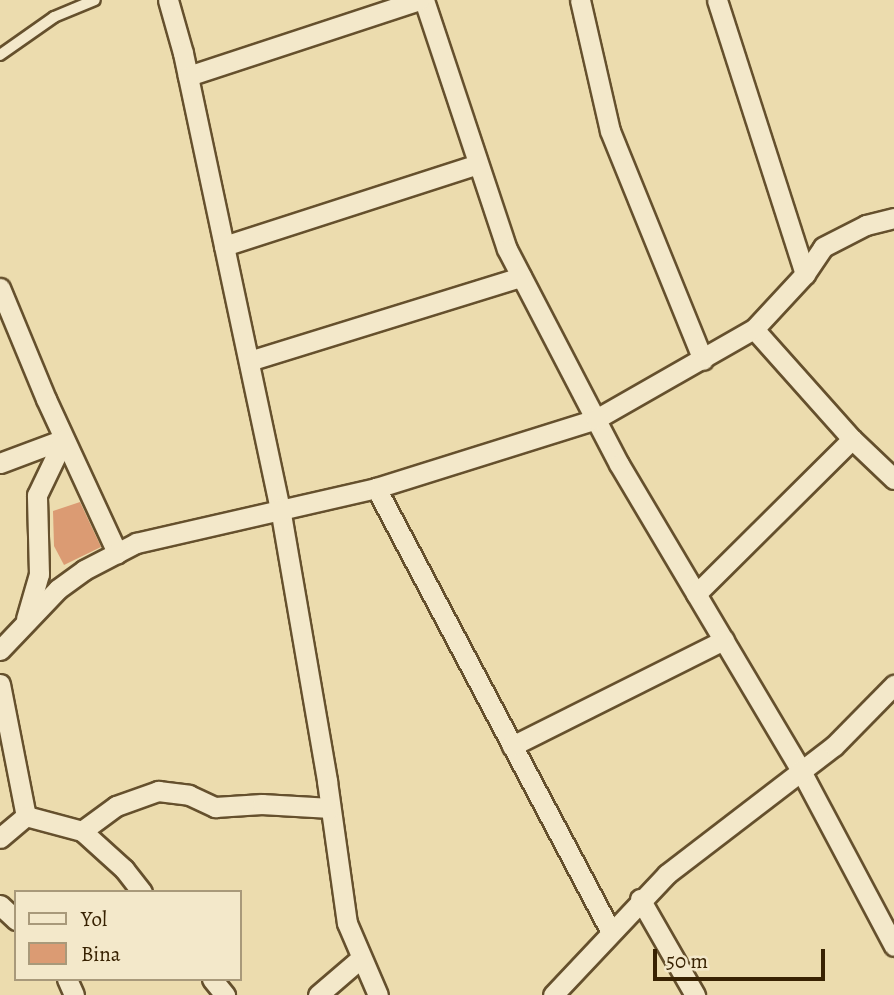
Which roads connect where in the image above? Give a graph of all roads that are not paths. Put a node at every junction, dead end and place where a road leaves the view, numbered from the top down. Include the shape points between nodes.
1 (95, 0) edge
2 (168, 0) edge
3 (422, 0) edge
4 (580, 0) edge
5 (718, 0) edge
6 (0, 55) edge
7 (188, 76) junction
8 (478, 164) junction
9 (894, 218) edge
10 (224, 246) junction
11 (805, 274) junction
12 (521, 277) junction
13 (0, 288) edge
14 (754, 329) junction
15 (703, 360) junction
16 (248, 361) junction
17 (596, 419) junction
18 (64, 439) junction
19 (852, 439) junction
20 (0, 463) edge
21 (894, 479) edge
22 (376, 488) junction
23 (280, 508) junction
24 (117, 552) junction
25 (696, 594) junction
26 (25, 624) junction
27 (724, 640) junction
28 (0, 650) edge
29 (0, 684) edge
30 (894, 685) edge
31 (512, 746) junction
32 (802, 771) junction
33 (330, 808) junction
34 (26, 816) junction
35 (82, 831) junction
36 (0, 838) edge
37 (140, 890) edge
38 (640, 899) junction
39 (0, 905) edge
40 (14, 918) edge
41 (611, 932) junction
42 (894, 946) edge
43 (361, 958) junction
44 (214, 981) edge
45 (225, 995) edge
46 (318, 995) edge
47 (378, 995) edge
48 (553, 995) edge
49 (695, 995) edge

1 - 6 lane via 54,17
2 - 7 street
3 - 7 street
3 - 8 street
4 - 15 street via 610,131
5 - 11 street
7 - 10 street
8 - 10 street
8 - 12 street
9 - 11 street via 866,225 823,247
10 - 16 street
11 - 14 street
12 - 16 street
12 - 17 street
13 - 18 street
14 - 15 street
14 - 19 street
15 - 17 street
16 - 23 street
17 - 22 street
17 - 25 street
18 - 20 street
18 - 24 street
18 - 26 street via 37,495 39,574
19 - 21 street
19 - 25 street
22 - 23 street
22 - 31 street
23 - 24 street via 136,543
23 - 33 street
24 - 26 street via 58,589
25 - 27 street
26 - 28 street
27 - 31 street
27 - 32 street
29 - 34 street
30 - 32 street via 834,746
31 - 41 street
32 - 38 street
32 - 42 street
33 - 35 street via 215,807 189,795 158,791 116,806
33 - 43 street via 347,923
34 - 35 street
34 - 36 street
35 - 37 street
38 - 41 street
38 - 49 street
39 - 40 street
41 - 48 street
43 - 46 street
43 - 47 street
44 - 45 street

